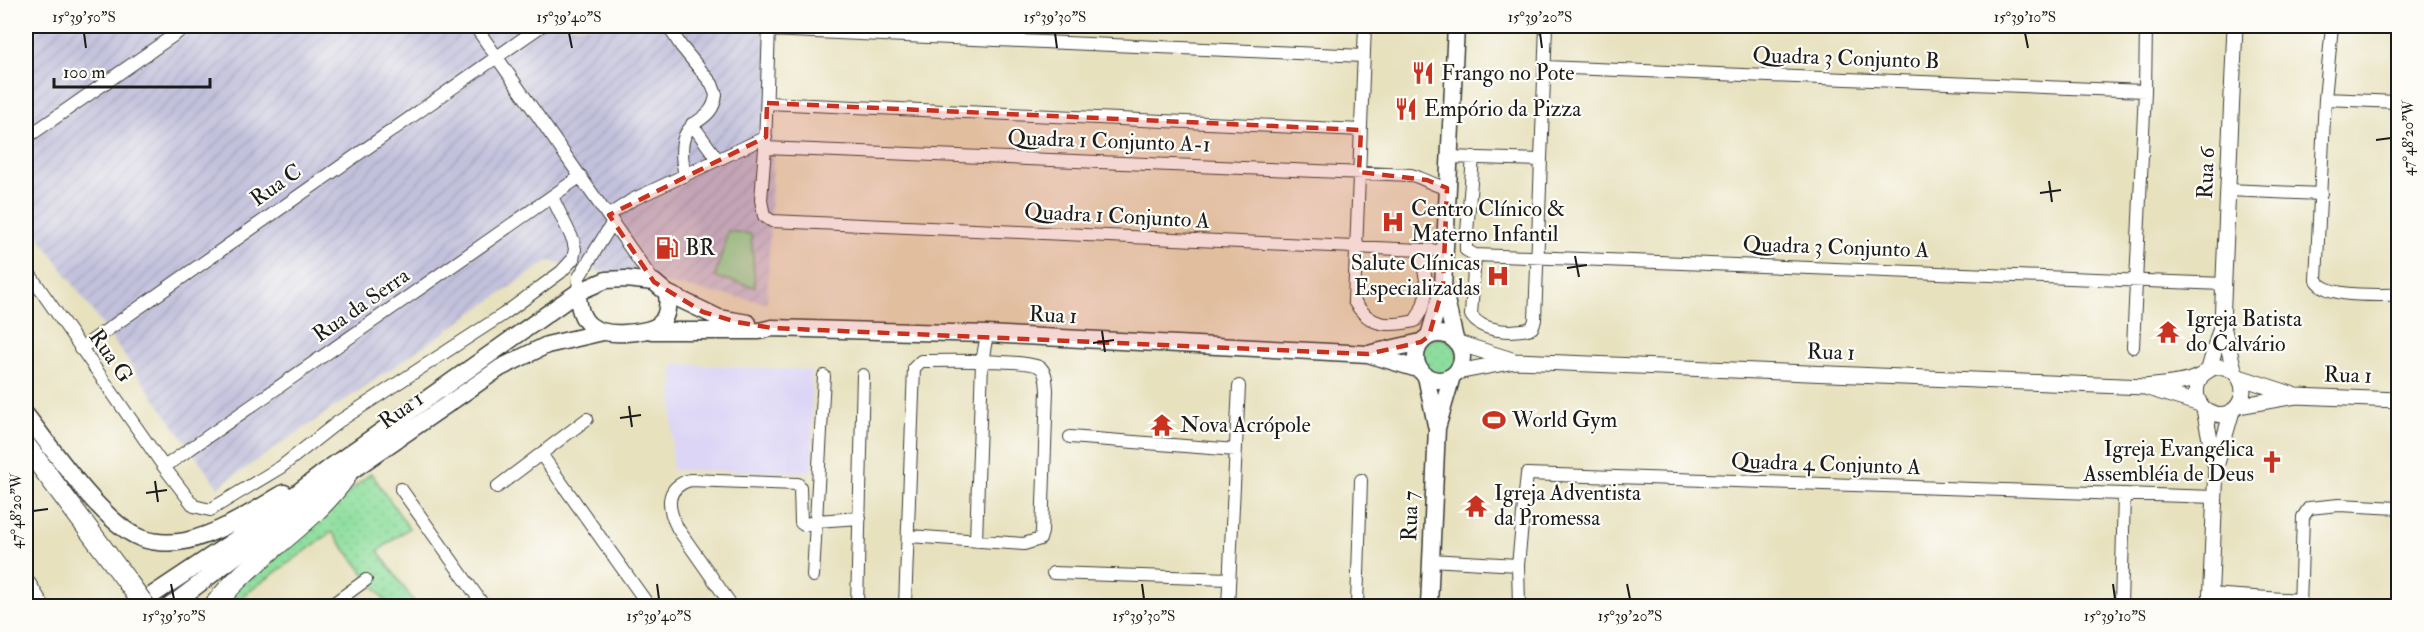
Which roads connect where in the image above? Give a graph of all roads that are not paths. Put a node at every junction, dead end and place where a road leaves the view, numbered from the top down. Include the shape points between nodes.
1 (187, 26) edge
2 (475, 26) edge
3 (541, 26) edge
4 (668, 26) edge
5 (1365, 26) edge
6 (1456, 26) edge
7 (1546, 26) edge
8 (2146, 26) edge
9 (2235, 26) edge
10 (2332, 26) edge
11 (769, 28) edge
12 (496, 56) junction
13 (1364, 56) junction
14 (1545, 68) junction
15 (2145, 91) junction
16 (2325, 99) junction
17 (2398, 102) edge
18 (767, 103) junction
19 (692, 124) junction
20 (1361, 130) junction
21 (26, 138) edge
22 (766, 142) junction
23 (1449, 157) junction
24 (1473, 157) junction
25 (718, 160) junction
26 (1540, 160) junction
27 (1359, 172) junction
28 (581, 176) junction
29 (685, 176) junction
30 (1448, 188) junction
31 (2228, 190) junction
32 (2321, 194) junction
33 (552, 197) junction
34 (611, 218) junction
35 (624, 239) junction
36 (601, 241) junction
37 (1355, 248) junction
38 (1420, 250) junction
39 (1444, 251) junction
40 (1475, 255) junction
41 (1536, 257) junction
42 (26, 269) edge
43 (2135, 279) junction
44 (654, 282) junction
45 (2224, 284) junction
46 (1443, 287) junction
47 (578, 292) junction
48 (667, 293) junction
49 (2398, 295) edge
50 (2222, 323) junction
51 (772, 328) junction
52 (652, 331) junction
53 (603, 332) junction
54 (987, 334) junction
55 (1425, 339) junction
56 (1457, 341) junction
57 (2133, 347) dead end
58 (80, 349) junction
59 (1368, 354) junction
60 (1515, 361) junction
61 (982, 362) junction
62 (1423, 373) junction
63 (2205, 373) junction
64 (1455, 374) junction
65 (863, 375) dead end
66 (2237, 375) junction
67 (824, 376) dead end
68 (1239, 386) dead end
69 (2145, 387) junction
70 (2296, 396) junction
71 (2398, 400) edge
72 (2202, 406) junction
73 (2235, 408) junction
74 (26, 415) edge
75 (587, 419) dead end
76 (1437, 428) junction
77 (1070, 437) dead end
78 (26, 446) edge
79 (1236, 450) junction
80 (541, 454) junction
81 (164, 467) junction
82 (2216, 467) junction
83 (339, 471) junction
84 (1361, 480) dead end
85 (497, 487) dead end
86 (401, 489) dead end
87 (2124, 495) junction
88 (2215, 497) junction
89 (2398, 508) edge
90 (860, 518) junction
91 (816, 521) junction
92 (909, 536) junction
93 (975, 541) junction
94 (1430, 560) junction
95 (1518, 565) junction
96 (1053, 573) dead end
97 (813, 576) dead end
98 (1229, 579) junction
99 (366, 580) dead end
100 (26, 585) edge
101 (2210, 600) edge
102 (2300, 603) edge
103 (39, 606) edge
104 (136, 606) edge
105 (145, 606) edge
106 (170, 606) edge
107 (214, 606) edge
108 (330, 606) edge
109 (484, 606) edge
110 (649, 606) edge
111 (732, 606) edge
112 (857, 606) edge
113 (905, 606) edge
114 (1228, 606) edge
115 (1357, 606) edge
116 (1429, 606) edge
117 (1519, 606) edge
118 (2121, 606) edge

1 - 21 street
2 - 12 street
3 - 12 street, Rua C
4 - 19 street via 715,90 711,111
5 - 13 street
6 - 23 main road
7 - 14 street
8 - 15 street
9 - 31 street, Rua 6
10 - 16 street
11 - 13 street
11 - 18 street, Quadra 1 Conjunto A
12 - 28 street
12 - 58 street, Rua C
13 - 20 street
14 - 15 street, Quadra 3 Conjunto B
14 - 26 street
15 - 43 street
16 - 17 street
16 - 32 street
18 - 20 street, Quadra 1 Conjunto A-1
18 - 22 street, Quadra 1 Conjunto A
19 - 25 street
19 - 29 street via 683,135 681,149
20 - 27 street
22 - 25 street
22 - 27 street, Quadra 1 Conjunto A-1
22 - 37 street, Quadra 1 Conjunto A via 762,211 772,221
23 - 24 street
23 - 30 main road
24 - 26 street
24 - 40 street via 1466,250
25 - 29 street
26 - 41 street
27 - 30 street, Quadra 1 Conjunto A-1 via 1411,175
27 - 37 street
28 - 33 street, Rua da Serra
28 - 34 street
29 - 34 street via 632,200
30 - 39 main road
31 - 32 street
31 - 45 street, Rua 6
32 - 49 street via 2316,257 2319,285 2329,291
33 - 81 street, Rua da Serra
33 - 81 street, Rua G via 573,240 573,259 504,314 338,422 268,476 210,510 194,506
34 - 35 street
34 - 36 street
35 - 36 street via 612,237
35 - 44 street
36 - 47 street via 579,277
37 - 38 street, Quadra 1 Conjunto A
37 - 38 street via 1354,301 1373,322 1395,326 1415,321 1424,308 1427,283
38 - 39 street, Quadra 1 Conjunto A
39 - 46 main road
40 - 41 street, Quadra 3 Conjunto A
40 - 41 street via 1471,315 1480,325 1510,330 1534,326
41 - 43 street, Quadra 3 Conjunto A
42 - 58 street, Rua G
43 - 45 street, Quadra 3 Conjunto A
43 - 57 street
44 - 47 main road via 606,280
44 - 48 main road
45 - 50 street, Rua 6
46 - 55 main road
46 - 56 main road
47 - 53 main road via 578,308 584,319
47 - 83 main road, Rua 1
48 - 51 main road via 719,318
48 - 52 main road via 667,315
50 - 63 street, Rua 6
50 - 66 street, Rua 6
51 - 52 main road
51 - 54 main road, Rua 1
52 - 53 main road
53 - 83 main road, Rua 1 via 547,345 500,368
54 - 59 main road, Rua 1
54 - 61 street
55 - 56 main road via 1443,333
55 - 59 main road, Rua 1
55 - 62 main road via 1416,356
56 - 60 street
56 - 64 main road via 1463,358
58 - 81 street, Rua G
59 - 62 main road, Rua 1
60 - 64 street
60 - 69 street, Rua 1
61 - 92 street via 921,361 914,368
61 - 93 street
61 - 93 street via 1037,365 1046,377 1042,532 1040,539 1024,544
62 - 64 main road via 1439,380
62 - 76 main road, Rua 7
63 - 66 street via 2223,367
63 - 69 street
63 - 72 street via 2196,390
64 - 76 main road, Rua 7
65 - 90 street
66 - 70 street
66 - 73 street via 2243,392
67 - 91 street
68 - 79 street
69 - 72 street
70 - 71 street, Rua 1
70 - 73 street
72 - 73 street via 2218,415
72 - 82 street
73 - 82 street
74 - 83 main road via 118,524 137,537 156,542 184,541 209,533
75 - 80 street
76 - 94 main road, Rua 7
77 - 79 street
78 - 105 highway, bridge
79 - 98 street
80 - 85 street
80 - 110 street
82 - 88 street
83 - 104 main road
83 - 106 main road, Rua 1
83 - 107 highway via 334,493 238,579
84 - 115 street
86 - 109 street
87 - 88 street, Quadra 4 Conjunto A
87 - 95 street, Quadra 4 Conjunto A via 1527,474
87 - 118 street
88 - 101 street
89 - 102 street via 2309,508 2303,517
90 - 91 street
90 - 112 street
91 - 97 street
91 - 111 street via 801,523 800,487 795,482 690,480 675,486 670,505 672,518
92 - 93 street
92 - 113 street
94 - 95 street
94 - 116 main road, Rua 7
95 - 117 street
96 - 98 street
98 - 114 street
99 - 108 street
100 - 103 highway
101 - 102 street

